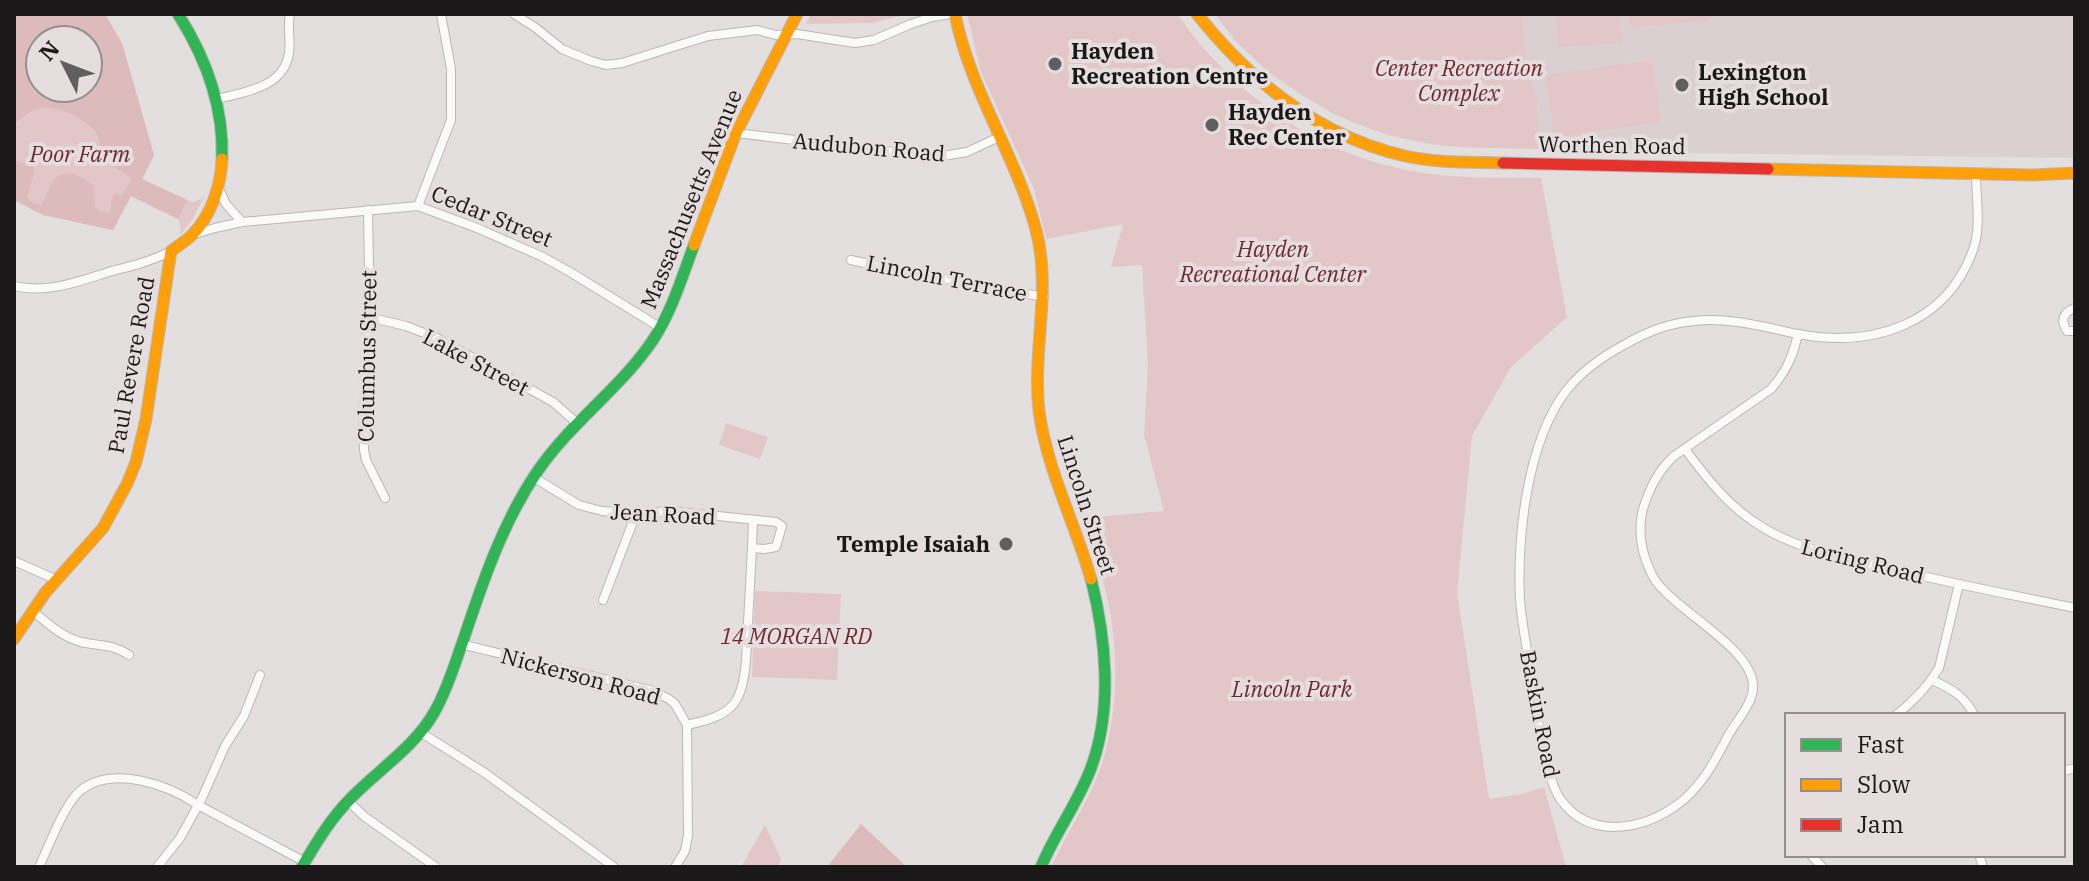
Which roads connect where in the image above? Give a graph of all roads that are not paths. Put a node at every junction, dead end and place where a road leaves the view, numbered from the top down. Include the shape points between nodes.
1 (178, 14) edge
2 (290, 14) edge
3 (443, 14) edge
4 (514, 14) edge
5 (797, 14) edge
6 (952, 14) edge
7 (1197, 14) edge
8 (786, 35) junction
9 (217, 99) junction
10 (736, 133) junction
11 (999, 137) junction
12 (1976, 173) junction
13 (2075, 173) edge
14 (218, 187) junction
15 (418, 206) junction
16 (368, 210) junction
17 (242, 222) junction
18 (192, 235) junction
19 (171, 251) junction
20 (851, 260) dead end
21 (14, 286) edge
22 (1044, 297) junction
23 (2075, 308) edge
24 (368, 317) junction
25 (661, 328) junction
26 (2075, 331) edge
27 (1798, 334) junction
28 (577, 423) junction
29 (1685, 449) junction
30 (533, 477) junction
31 (385, 498) dead end
32 (636, 514) junction
33 (753, 520) junction
34 (752, 548) junction
35 (14, 561) edge
36 (57, 580) junction
37 (1959, 584) junction
38 (603, 600) dead end
39 (2075, 608) edge
40 (33, 611) junction
41 (14, 639) edge
42 (461, 644) junction
43 (129, 655) dead end
44 (260, 675) dead end
45 (1932, 680) junction
46 (1898, 713) edge
47 (1973, 713) edge
48 (687, 725) junction
49 (420, 732) junction
50 (348, 801) junction
51 (198, 805) junction
52 (304, 864) edge
53 (677, 866) edge
54 (39, 867) edge
55 (157, 867) edge
56 (436, 867) edge
57 (614, 867) edge
58 (1041, 867) edge

1 - 9 main road via 204,60
2 - 9 street via 289,57 282,71 259,88
3 - 15 street via 451,120
4 - 8 street via 562,49 606,65 708,36 757,30
5 - 8 main road, Massachusetts Avenue
6 - 8 street via 864,42
6 - 11 main road, Lincoln Street
7 - 12 main road, Worthen Road via 1255,78 1305,115 1407,156 1483,163
8 - 10 main road, Massachusetts Avenue
9 - 14 main road via 222,153
10 - 11 street, Audubon Road via 935,157 967,152
10 - 25 main road, Massachusetts Avenue
11 - 22 main road, Lincoln Street via 1037,231
12 - 13 main road, Worthen Road
12 - 27 street, Baskin Road via 1974,248 1961,275 1936,305 1915,321 1871,336
14 - 17 street
14 - 18 main road
15 - 16 street, Cedar Street
15 - 25 street, Cedar Street via 548,260
16 - 17 street, Cedar Street
16 - 24 street, Columbus Street
17 - 18 street, Cedar Street
18 - 19 main road, Cedar Street
19 - 21 street, Cedar Street via 61,287
19 - 36 main road, Paul Revere Road via 136,462 103,528
20 - 22 street, Lincoln Terrace
22 - 58 main road, Lincoln Street via 1037,358 1039,409 1048,458 1095,594 1103,640 1103,702 1096,752
23 - 26 street via 2067,311 2063,325
24 - 28 street, Lake Street via 437,338 553,402
24 - 31 street, Columbus Street via 364,450
25 - 28 main road, Massachusetts Avenue
27 - 29 street, Baskin Road via 1793,357 1771,389
27 - 29 street, Baskin Road via 1717,320 1645,333 1586,371 1544,428 1525,506 1523,622 1553,784 1561,800 1593,826 1642,823 1689,795 1706,776 1754,689 1751,672 1737,651 1671,598 1646,562 1640,539 1646,498 1662,467
28 - 30 main road, Massachusetts Avenue
29 - 37 street, Loring Road via 1732,505 1798,546
30 - 32 street, Jean Road via 579,505
30 - 42 main road, Massachusetts Avenue via 514,510
32 - 33 street, Jean Road via 670,511
32 - 38 street
33 - 34 street
33 - 34 street, Jean Road via 782,526 776,547
34 - 48 street via 740,694 717,718
35 - 36 street
36 - 40 main road, Paul Revere Road
37 - 39 street, Loring Road
37 - 45 street
40 - 41 main road, Paul Revere Road
40 - 43 street via 68,637 113,646
42 - 48 street, Nickerson Road via 661,694 675,704
42 - 49 main road, Massachusetts Avenue
44 - 51 street
45 - 46 street
45 - 47 street via 1953,690
48 - 53 street via 688,835
49 - 50 main road, Massachusetts Avenue
49 - 57 street
50 - 52 main road, Massachusetts Avenue
50 - 56 street
51 - 52 street
51 - 54 street via 144,781 125,778 92,784 70,803
51 - 55 street

